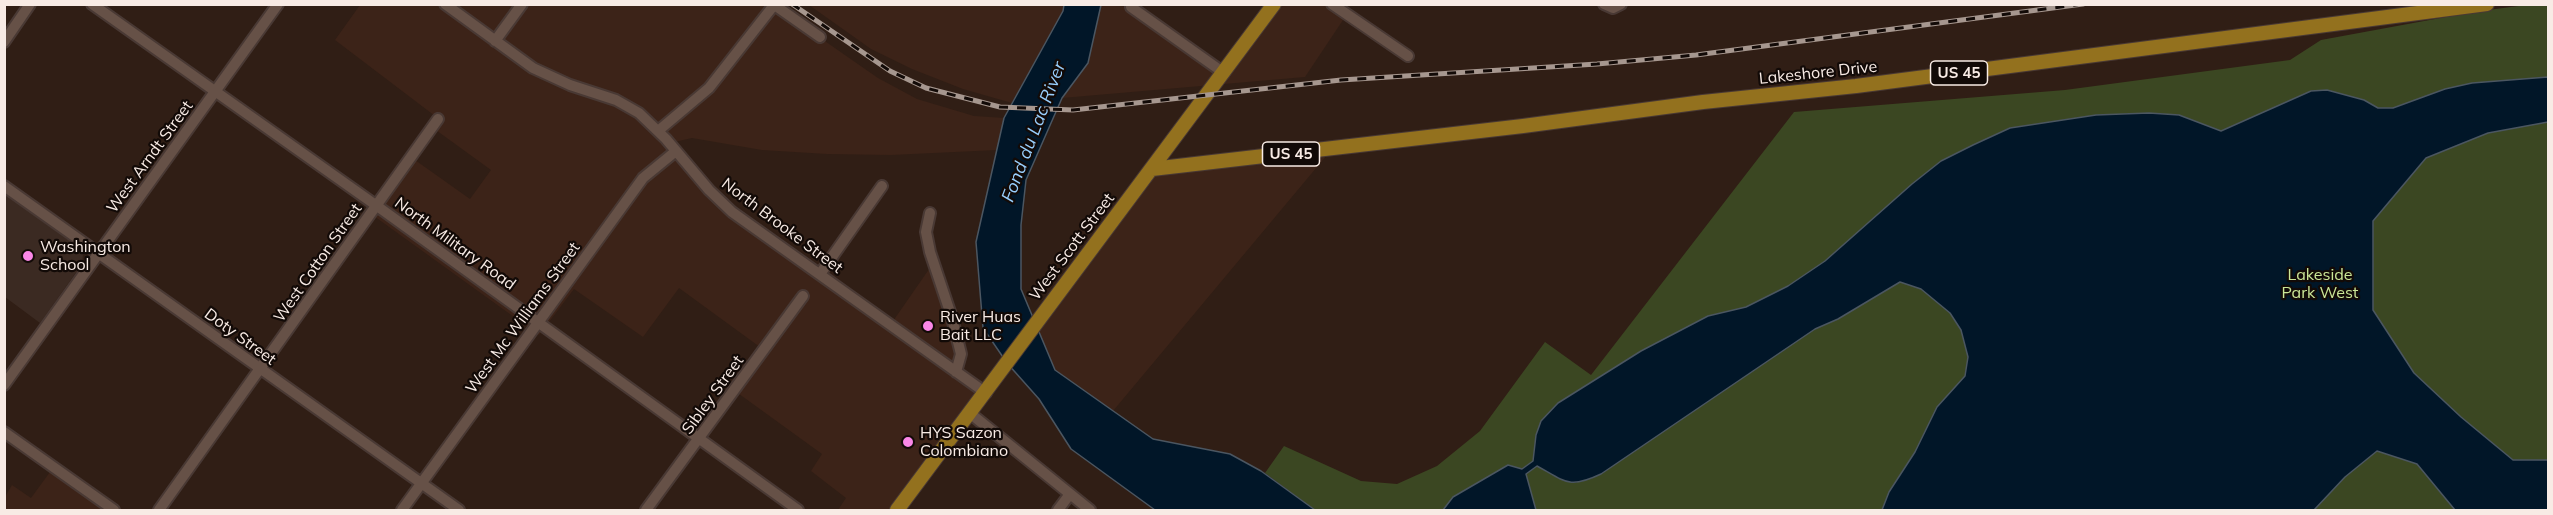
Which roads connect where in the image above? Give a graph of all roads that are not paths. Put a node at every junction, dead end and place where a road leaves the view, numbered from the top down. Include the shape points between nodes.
1 (30, 4) edge
2 (92, 4) edge
3 (278, 4) edge
4 (445, 4) edge
5 (522, 4) edge
6 (1274, 4) edge
7 (1332, 4) edge
8 (2487, 4) edge
9 (774, 5) edge
10 (1131, 7) dead end
11 (820, 37) dead end
12 (495, 41) junction
13 (4, 42) edge
14 (1408, 56) dead end
15 (1224, 73) junction
16 (215, 92) junction
17 (438, 119) dead end
18 (658, 131) junction
19 (676, 151) junction
20 (1152, 168) junction
21 (4, 186) edge
22 (882, 186) dead end
23 (377, 206) junction
24 (930, 213) dead end
25 (99, 254) junction
26 (820, 274) junction
27 (803, 296) dead end
28 (538, 323) junction
29 (261, 370) junction
30 (956, 372) junction
31 (4, 385) edge
32 (986, 393) junction
33 (970, 414) junction
34 (4, 432) edge
35 (699, 441) junction
36 (421, 483) junction
37 (1070, 494) junction
38 (114, 510) edge
39 (159, 510) edge
40 (402, 510) edge
41 (459, 510) edge
42 (646, 510) edge
43 (798, 510) edge
44 (897, 510) edge
45 (1058, 510) edge
46 (1090, 510) edge

1 - 13 street
2 - 16 street, North Military Road
3 - 16 street, West Arndt Street
4 - 12 street, North Brooke Street
5 - 12 street
6 - 15 main road, West Scott Street
7 - 14 street
8 - 20 main road, Lakeshore Drive / US 45 via 1856,86
9 - 11 street
9 - 18 street via 711,85
10 - 15 street
12 - 18 street, North Brooke Street via 533,68 627,105
15 - 20 main road, West Scott Street
16 - 23 street, North Military Road
16 - 25 street, West Arndt Street
17 - 23 street, West Cotton Street
18 - 19 street, North Brooke Street
19 - 26 street, North Brooke Street via 732,212
19 - 28 street, West Mc Williams Street via 644,178
20 - 32 main road, West Scott Street
21 - 25 street, Doty Street
22 - 26 street
23 - 28 street, North Military Road
23 - 29 street, West Cotton Street
24 - 30 street via 926,232 930,252 961,354
25 - 29 street, Doty Street
25 - 31 street, West Arndt Street
26 - 30 street, North Brooke Street
27 - 35 street, Sibley Street
28 - 35 street, North Military Road
28 - 36 street, West Mc Williams Street
29 - 36 street, Doty Street
29 - 39 street, West Cotton Street
30 - 32 street, North Brooke Street
32 - 33 main road, West Scott Street
33 - 37 street
33 - 44 main road, West Scott Street
34 - 38 street
35 - 42 street, Sibley Street
35 - 43 street, North Military Road
36 - 40 street, West Mc Williams Street
36 - 41 street, Doty Street
37 - 45 street
37 - 46 street

